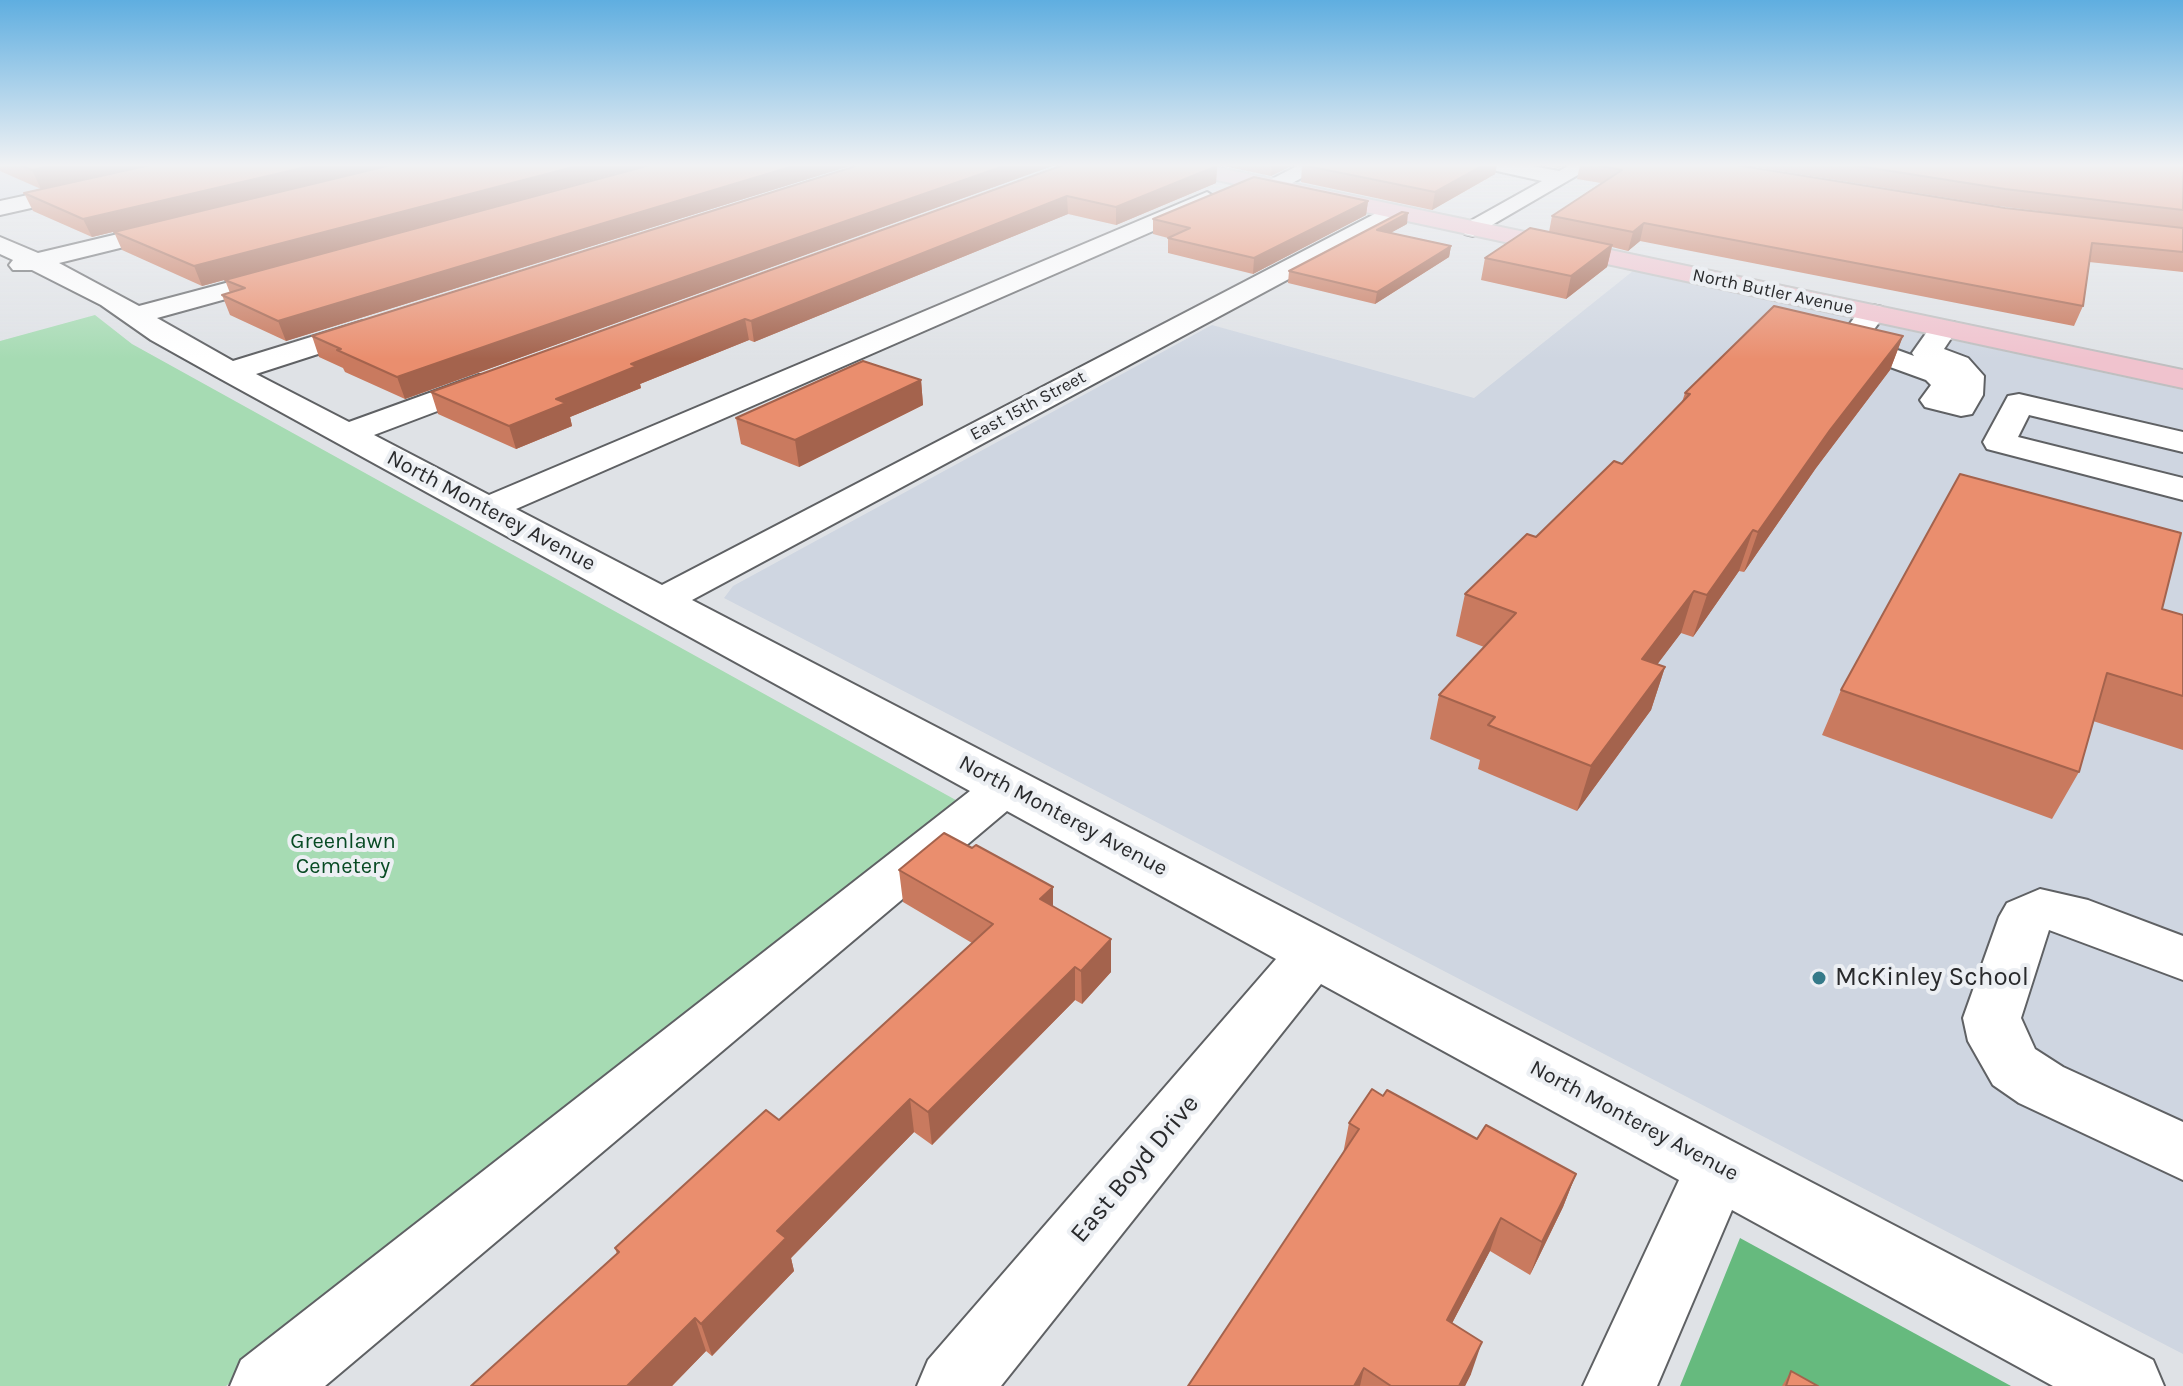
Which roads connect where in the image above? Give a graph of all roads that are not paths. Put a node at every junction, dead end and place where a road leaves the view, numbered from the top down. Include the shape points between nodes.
1 (157, 230) edge
2 (1149, 230) edge
3 (1363, 230) edge
4 (1476, 230) edge
5 (12, 258) edge
6 (304, 270) edge
7 (1872, 313) junction
8 (135, 316) junction
9 (397, 319) edge
10 (1944, 328) junction
11 (230, 372) junction
12 (512, 374) edge
13 (2183, 379) edge
14 (346, 434) junction
15 (2183, 442) edge
16 (2183, 489) edge
17 (485, 509) junction
18 (661, 601) junction
19 (1007, 786) junction
20 (1316, 951) junction
21 (2183, 959) edge
22 (2183, 1152) edge
23 (1718, 1166) junction
24 (267, 1386) edge
25 (954, 1386) edge
26 (1620, 1386) edge
27 (2127, 1386) edge

1 - 5 street
2 - 17 street
3 - 18 street, East 15th Street
4 - 7 main road, North Butler Avenue
5 - 8 street, North Monterey Avenue via 110,299
6 - 8 street
7 - 10 main road, North Butler Avenue
7 - 10 street via 1852,340 1937,374 1948,384 1936,400 1961,407 1968,397 1969,375 1963,366 1927,353
8 - 11 street, North Monterey Avenue
9 - 11 street
10 - 13 main road, North Butler Avenue
11 - 14 street, North Monterey Avenue
12 - 14 street
14 - 17 street, North Monterey Avenue
15 - 16 street via 2019,403 1999,442
17 - 18 street, North Monterey Avenue
18 - 19 street, North Monterey Avenue
19 - 20 street, North Monterey Avenue
19 - 24 street
20 - 23 street, North Monterey Avenue
20 - 25 street, East Boyd Drive
21 - 22 street via 2069,914 2040,909 2026,917 1992,1018 2014,1067
23 - 26 street
23 - 27 street, North Monterey Avenue

